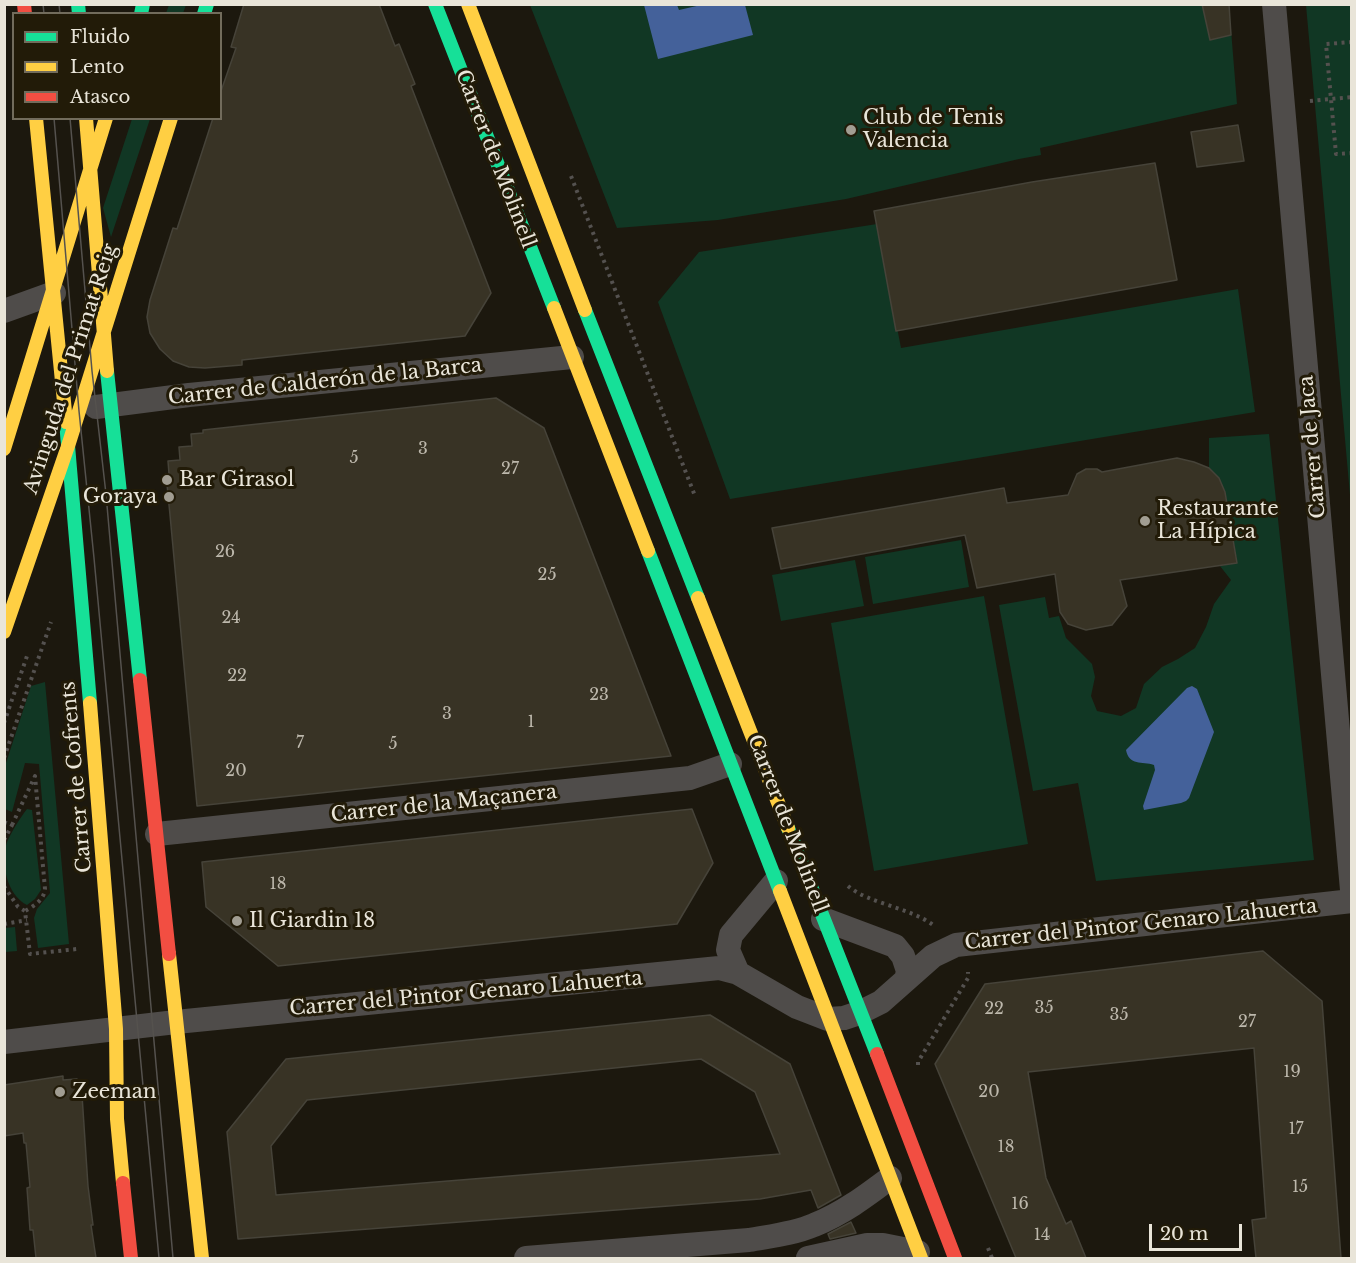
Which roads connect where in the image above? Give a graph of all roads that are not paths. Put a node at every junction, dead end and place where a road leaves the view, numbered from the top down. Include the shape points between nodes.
1 (435, 4) edge
2 (468, 4) edge
3 (1274, 4) edge
4 (36, 120) edge
5 (86, 120) edge
6 (105, 120) edge
7 (170, 120) edge
8 (89, 170) junction
9 (54, 293) junction
10 (582, 303) junction
11 (4, 311) edge
12 (555, 313) junction
13 (104, 333) junction
14 (572, 357) junction
15 (617, 391) junction
16 (589, 401) junction
17 (110, 405) junction
18 (79, 411) junction
19 (69, 443) junction
20 (4, 449) edge
21 (4, 632) edge
22 (730, 764) junction
23 (157, 834) junction
24 (776, 881) junction
25 (1352, 890) edge
26 (1352, 901) edge
27 (823, 919) junction
28 (738, 973) junction
29 (906, 980) junction
30 (860, 1013) junction
31 (828, 1019) junction
32 (176, 1022) junction
33 (116, 1029) junction
34 (4, 1042) edge
35 (890, 1178) junction
36 (798, 1231) junction
37 (920, 1255) edge
38 (131, 1258) edge
39 (202, 1258) edge
40 (526, 1258) edge
41 (806, 1258) edge
42 (955, 1258) edge

1 - 12 street, Carrer de Molinell
2 - 10 street, Carrer de Molinell
3 - 25 street, Carrer de Jaca
4 - 9 street, Carrer de Cofrents
5 - 8 street
6 - 8 street, Avinguda del Primat Reig
7 - 13 street, Avinguda del Primat Reig
8 - 9 street, Avinguda del Primat Reig
8 - 13 street
9 - 11 street
9 - 19 street, Carrer de Cofrents
9 - 20 street, Avinguda del Primat Reig
10 - 12 street
10 - 15 street, Carrer de Molinell
12 - 14 street, Carrer de Molinell
13 - 17 street
13 - 18 street, Avinguda del Primat Reig
14 - 16 street, Carrer de Molinell
14 - 17 street, Carrer de Calderón de la Barca
15 - 16 street
15 - 27 street, Carrer de Molinell
16 - 22 street, Carrer de Molinell
17 - 18 street, Carrer de Calderón de la Barca
17 - 23 street
18 - 19 street, Avinguda del Primat Reig
19 - 21 street, Avinguda del Primat Reig
19 - 33 street, Carrer de Cofrents
22 - 23 street, Carrer de la Maçanera via 690,778
22 - 24 street, Carrer de Molinell
23 - 32 street
24 - 28 street, Carrer de Molinell via 731,935 728,950
24 - 31 street, Carrer de Molinell
26 - 29 street, Carrer del Pintor Genaro Lahuerta via 956,945 933,956
27 - 29 street via 895,946 908,971
27 - 30 street, Carrer de Molinell
28 - 31 street, Carrer del Pintor Genaro Lahuerta via 797,1007
28 - 32 street, Carrer del Pintor Genaro Lahuerta via 719,968
29 - 30 street, Carrer del Pintor Genaro Lahuerta via 881,1002
30 - 31 street, Carrer del Pintor Genaro Lahuerta
30 - 42 street, Carrer de Molinell
31 - 35 street, Carrer de Molinell
32 - 33 street, Carrer del Pintor Genaro Lahuerta
32 - 39 street
33 - 34 street, Carrer del Pintor Genaro Lahuerta
33 - 38 street, Carrer de Cofrents via 117,1119
35 - 36 street via 833,1216
35 - 37 street, Carrer de Molinell
36 - 40 street via 749,1240
36 - 41 street via 812,1242
37 - 41 street via 867,1245

